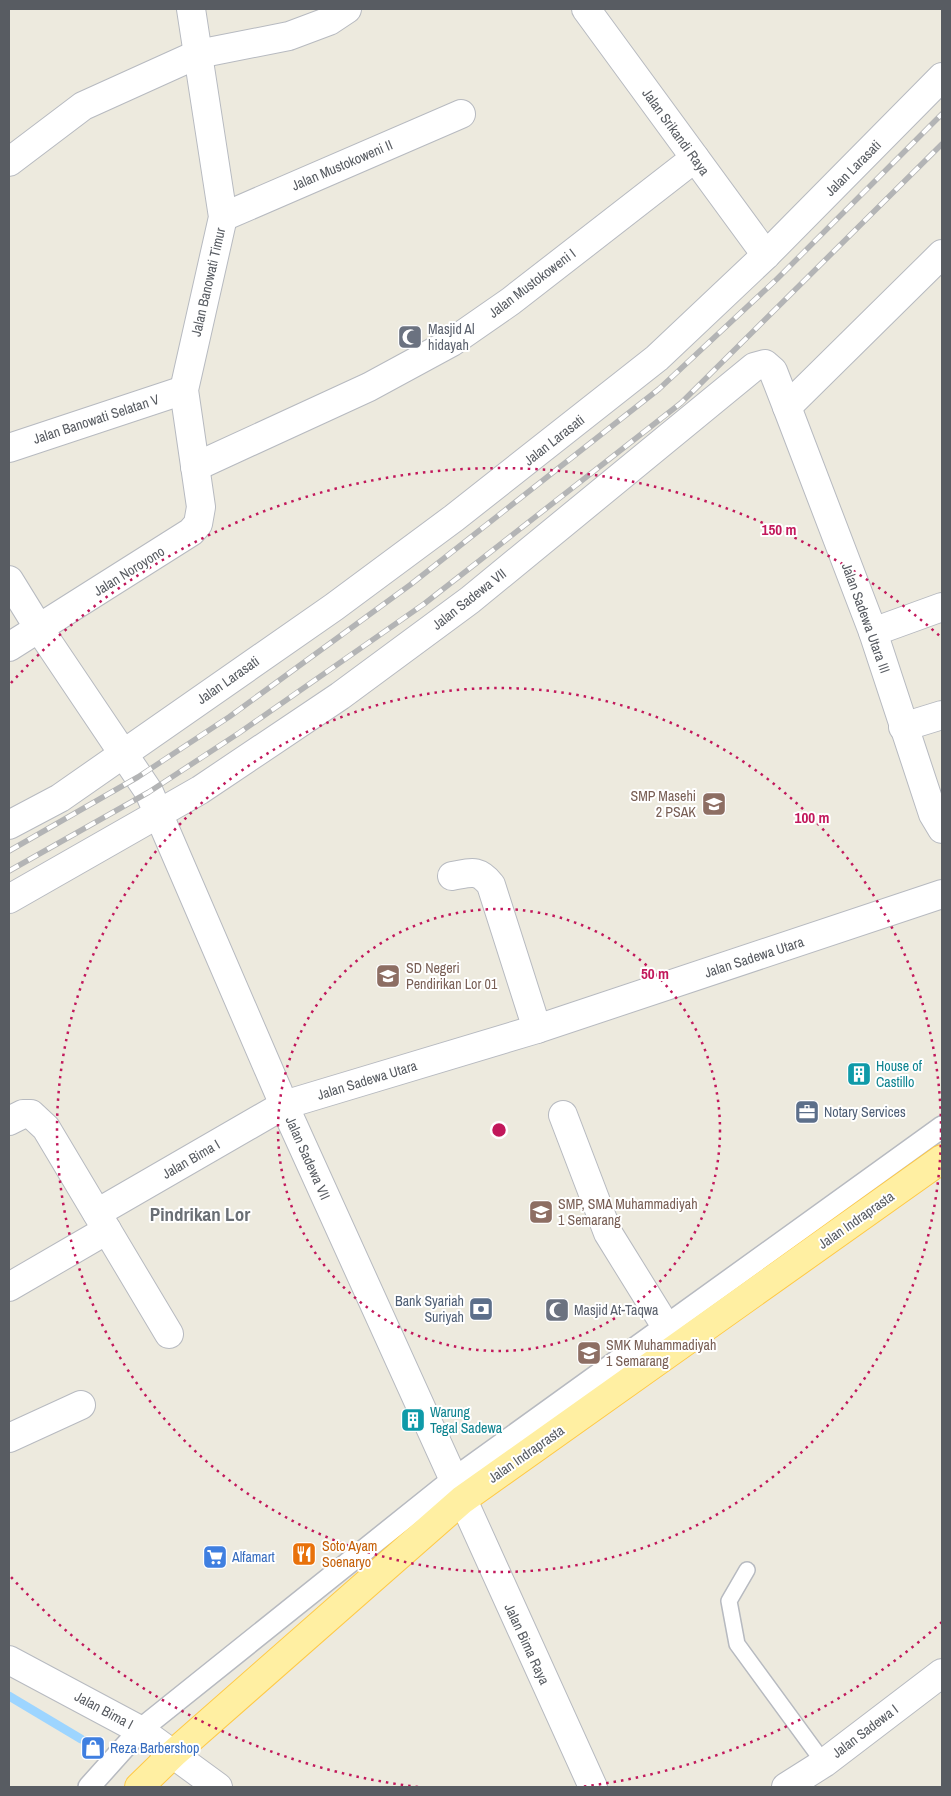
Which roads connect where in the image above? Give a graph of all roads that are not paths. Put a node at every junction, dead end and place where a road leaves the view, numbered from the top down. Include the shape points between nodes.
1 (191, 9) edge
2 (347, 9) edge
3 (586, 9) edge
4 (198, 54) junction
5 (942, 77) edge
6 (461, 114) dead end
7 (695, 158) junction
8 (9, 162) edge
9 (222, 217) junction
10 (942, 254) edge
11 (766, 255) junction
12 (765, 364) joint
13 (184, 390) junction
14 (788, 407) junction
15 (9, 448) edge
16 (195, 467) junction
17 (9, 580) edge
18 (942, 607) edge
19 (38, 628) junction
20 (873, 632) junction
21 (9, 647) edge
22 (942, 715) edge
23 (903, 727) junction
24 (123, 753) junction
25 (155, 806) junction
26 (9, 825) edge
27 (942, 829) edge
28 (452, 876) dead end
29 (942, 894) edge
30 (9, 899) edge
31 (537, 1029) junction
32 (284, 1105) junction
33 (563, 1115) dead end
34 (9, 1121) edge
35 (942, 1127) edge
36 (942, 1159) edge
37 (102, 1222) junction
38 (9, 1287) edge
39 (169, 1334) dead end
40 (678, 1346) junction
41 (81, 1406) dead end
42 (9, 1438) edge
43 (457, 1490) junction
44 (747, 1570) dead end
45 (9, 1660) edge
46 (942, 1672) edge
47 (140, 1730) junction
48 (174, 1753) junction
49 (824, 1763) junction
50 (89, 1787) edge
51 (139, 1787) edge
52 (218, 1787) edge
53 (593, 1787) edge
54 (786, 1787) edge

1 - 4 street, Jalan Banowati Timur
2 - 4 street via 329,21 289,36
3 - 7 street, Jalan Srikandi Raya
4 - 8 street via 83,106
4 - 9 street, Jalan Banowati Timur
5 - 11 street, Jalan Larasati
6 - 9 street, Jalan Mustokoweni II
7 - 11 street, Jalan Srikandi Raya
7 - 16 street, Jalan Mustokoweni I via 511,301 452,342 370,386
9 - 13 street, Jalan Banowati Timur
10 - 14 street
11 - 24 street, Jalan Larasati via 657,358 454,518 334,607
12 - 14 street, Jalan Sadewa Utara III via 773,372
12 - 25 street, Jalan Sadewa VII via 754,367 470,600 340,696 200,790
13 - 15 street, Jalan Banowati Selatan V
13 - 16 street, Jalan Banowati Timur
14 - 20 street, Jalan Sadewa Utara III
16 - 19 street, Jalan Noroyono via 200,507 198,524 191,532
17 - 19 street
18 - 20 street
19 - 21 street, Jalan Noroyono
19 - 24 street
20 - 23 street, Jalan Sadewa Utara III
22 - 23 street
23 - 27 street, Jalan Sadewa Utara III via 933,814
24 - 25 street
24 - 26 street, Jalan Larasati via 60,798
25 - 30 street, Jalan Sadewa VII
25 - 32 street, Jalan Sadewa VII
28 - 31 street via 477,872 490,885
29 - 31 street, Jalan Sadewa Utara
31 - 32 street, Jalan Sadewa Utara
32 - 37 street, Jalan Bima I
32 - 43 street, Jalan Sadewa VII
33 - 40 street via 608,1233
34 - 37 street via 23,1114 37,1118
35 - 43 street
36 - 40 main road, Jalan Indraprasta
37 - 38 street, Jalan Bima I
37 - 39 street
40 - 43 main road, Jalan Indraprasta
41 - 42 street
43 - 47 street
43 - 48 main road, Jalan Indraprasta
43 - 53 street, Jalan Bima Raya
44 - 49 lane via 729,1601 738,1644
45 - 47 street, Jalan Bima I
46 - 49 street, Jalan Sadewa I
47 - 48 street, Jalan Bima I
47 - 50 street
48 - 51 main road, Jalan Indraprasta
48 - 52 street, Jalan Bima I
49 - 54 street, Jalan Sadewa I

